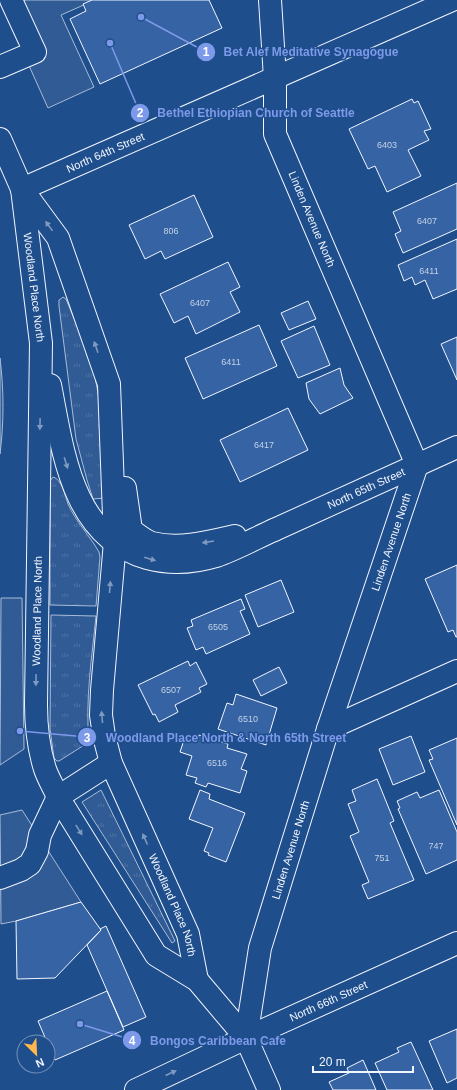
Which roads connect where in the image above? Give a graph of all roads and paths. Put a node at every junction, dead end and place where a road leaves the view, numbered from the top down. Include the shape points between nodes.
1 (11, 0) edge
2 (270, 0) edge
3 (452, 0) edge
4 (0, 67) edge
5 (275, 78) junction
6 (0, 139) edge
7 (22, 189) junction
8 (41, 343) junction
9 (109, 384) junction
10 (457, 447) edge
11 (417, 465) junction
12 (274, 530) junction
13 (115, 542) junction
14 (457, 671) edge
15 (328, 729) junction
16 (111, 763) junction
17 (58, 797) junction
18 (0, 878) edge
19 (457, 944) edge
20 (197, 980) junction
21 (246, 1038) junction
22 (144, 1088) edge
23 (269, 1090) edge

1 - 4 main road via 35,52
2 - 5 main road, Linden Avenue North
3 - 5 main road, North 64th Street
5 - 7 main road, North 64th Street
5 - 11 main road, Linden Avenue North via 275,134
6 - 7 main road, Woodland Place North
7 - 8 main road, Woodland Place North
9 -> 7 main road, Woodland Place North via 58,238
8 -> 13 main road, North 65th Street via 65,462 85,510
8 -> 17 main road, Woodland Place North via 36,731 45,769
12 -> 9 main road via 176,546 150,543 131,530
9 - 13 main road, Woodland Place North
10 - 11 main road, North 65th Street
11 - 12 main road, North 65th Street
11 - 15 main road, Linden Avenue North
13 -> 12 main road, North 65th Street via 138,555 157,561 187,562 216,556
16 -> 13 main road, Woodland Place North via 101,715
14 - 15 main road
15 - 21 main road, Linden Avenue North via 260,948
16 - 17 main road
20 -> 16 main road, Woodland Place North via 188,934
17 - 18 main road via 30,864
17 -> 20 main road, Woodland Place North via 156,955
19 - 21 main road, North 66th Street
20 - 21 main road, Woodland Place North
22 -> 21 main road, North 66th Street
21 - 23 main road

